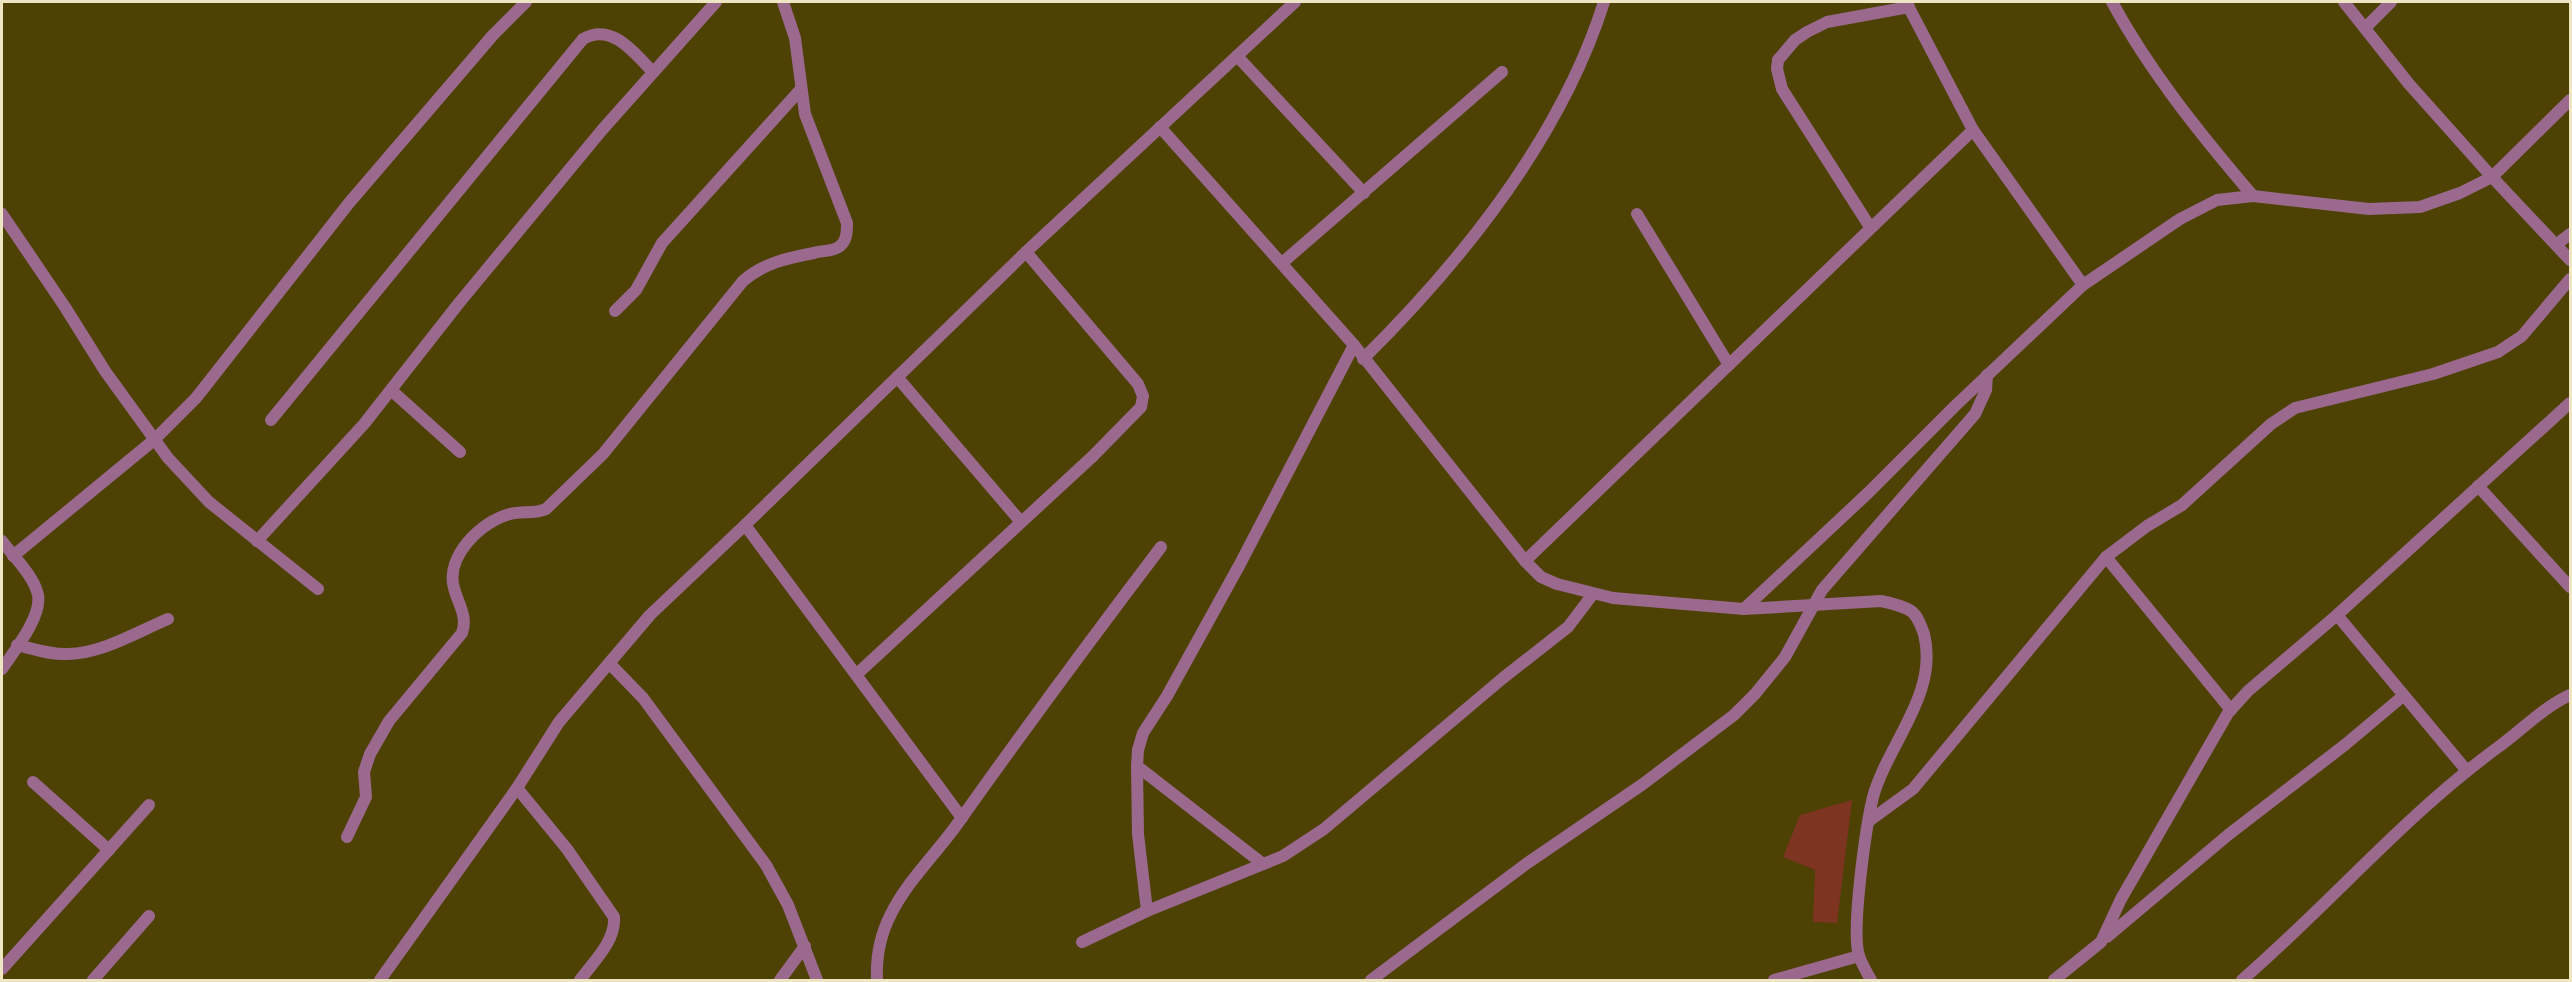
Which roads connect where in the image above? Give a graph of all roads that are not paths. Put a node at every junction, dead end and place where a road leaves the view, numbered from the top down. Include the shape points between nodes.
1 (526, 2) edge
2 (716, 2) edge
3 (783, 2) edge
4 (1295, 2) edge
5 (1604, 2) edge
6 (2112, 2) edge
7 (2344, 2) edge
8 (2391, 2) edge
9 (1908, 4) edge
10 (2365, 28) junction
11 (1237, 56) junction
12 (653, 72) junction
13 (1502, 72) dead end
14 (801, 89) junction
15 (2571, 100) edge
16 (1160, 128) junction
17 (1974, 130) junction
18 (2492, 177) junction
19 (1364, 194) junction
20 (2253, 196) junction
21 (2, 214) edge
22 (1637, 214) dead end
23 (1870, 227) junction
24 (2571, 234) edge
25 (2557, 244) junction
26 (1026, 252) junction
27 (2571, 260) edge
28 (1282, 263) junction
29 (2571, 279) edge
30 (2083, 285) junction
31 (615, 311) dead end
32 (1354, 345) junction
33 (1364, 359) junction
34 (1729, 365) junction
35 (1987, 375) junction
36 (897, 377) junction
37 (391, 390) junction
38 (2571, 403) edge
39 (271, 420) dead end
40 (154, 440) junction
41 (460, 452) dead end
42 (2478, 486) junction
43 (1021, 522) junction
44 (745, 525) junction
45 (2, 541) edge
46 (257, 541) junction
47 (1161, 547) dead end
48 (14, 556) junction
49 (2106, 557) junction
50 (1525, 561) junction
51 (2571, 588) edge
52 (318, 589) dead end
53 (1593, 594) junction
54 (1814, 606) junction
55 (1744, 609) junction
56 (2337, 615) junction
57 (168, 619) dead end
58 (17, 645) junction
59 (609, 663) junction
60 (2, 669) edge
61 (857, 674) junction
62 (2571, 695) edge
63 (2403, 696) junction
64 (2230, 710) junction
65 (1137, 766) junction
66 (2467, 771) junction
67 (33, 782) dead end
68 (518, 788) junction
69 (149, 805) dead end
70 (962, 818) junction
71 (1869, 821) junction
72 (347, 837) dead end
73 (109, 849) junction
74 (1263, 864) junction
75 (1147, 911) junction
76 (149, 916) dead end
77 (1082, 942) dead end
78 (2101, 942) junction
79 (805, 946) junction
80 (1859, 956) junction
81 (2, 969) edge
82 (93, 981) edge
83 (380, 981) edge
84 (580, 981) edge
85 (780, 981) edge
86 (817, 981) edge
87 (877, 981) edge
88 (1371, 981) edge
89 (1774, 981) edge
90 (1871, 981) edge
91 (2054, 981) edge
92 (2242, 981) edge

1 - 40 street via 432,105 349,203 196,398
2 - 12 street
3 - 14 street via 795,38
4 - 11 street
5 - 33 street via 1569,89 1532,153 1468,245 1416,307
6 - 20 street via 2165,85
7 - 10 street
8 - 10 street
9 - 17 street
9 - 23 street via 1827,22 1795,40 1782,53 1777,69 1782,89
10 - 18 street
11 - 16 street
11 - 19 street
12 - 37 street
12 - 39 street via 609,34 583,39
13 - 19 street
14 - 31 street via 662,243 636,290
14 - 72 street via 805,114 847,223 844,241 837,248 780,260 743,280 603,454 546,509 510,513 488,524 459,553 452,581 465,621 462,633 389,721 370,754 364,772 366,797
15 - 18 street
16 - 26 street
16 - 28 street
17 - 23 street
17 - 30 street
18 - 20 street via 2442,200 2406,209 2369,209
18 - 25 street
19 - 28 street
20 - 30 street via 2217,200 2192,212
21 - 40 street
22 - 34 street
23 - 34 street
24 - 25 street
25 - 27 street
26 - 36 street
26 - 43 street via 1138,384 1143,396 1134,416
28 - 32 street
29 - 49 street via 2523,336 2498,351 2433,374 2295,408 2271,424 2181,505
30 - 35 street
32 - 33 street
32 - 65 street via 1240,564 1143,733
33 - 50 street
34 - 50 street
35 - 54 street via 1986,390 1975,414 1822,590
35 - 55 street
36 - 43 street
36 - 44 street
37 - 41 street
37 - 46 street
38 - 42 street
40 - 46 street via 209,502
40 - 48 street
42 - 51 street
42 - 56 street
43 - 61 street
44 - 59 street via 650,615
44 - 61 street
45 - 48 street
46 - 52 street
47 - 70 street
48 - 58 street via 38,594 32,620
49 - 64 street
49 - 71 street via 1913,789
50 - 53 street via 1541,577
53 - 55 street
53 - 74 street via 1568,627 1374,789 1324,829 1283,856
54 - 55 street
54 - 71 street via 1881,601 1913,612 1921,624 1926,661 1924,682 1879,781
54 - 88 street via 1785,657 1712,734 1526,864
56 - 63 street
56 - 64 street via 2285,657
57 - 58 street via 79,653 66,655
58 - 60 street
59 - 68 street via 559,722
59 - 79 street via 643,698 739,826 778,885
61 - 70 street
62 - 66 street via 2528,722
63 - 66 street
63 - 78 street
64 - 78 street via 2121,899
65 - 74 street
65 - 75 street via 1138,834
66 - 92 street
67 - 73 street
68 - 83 street
68 - 84 street via 614,917 611,937
69 - 73 street
70 - 87 street via 891,914 876,959
71 - 80 street via 1856,925
73 - 81 street
74 - 75 street
75 - 77 street
76 - 82 street
78 - 91 street
79 - 85 street
79 - 86 street
80 - 89 street
80 - 90 street

